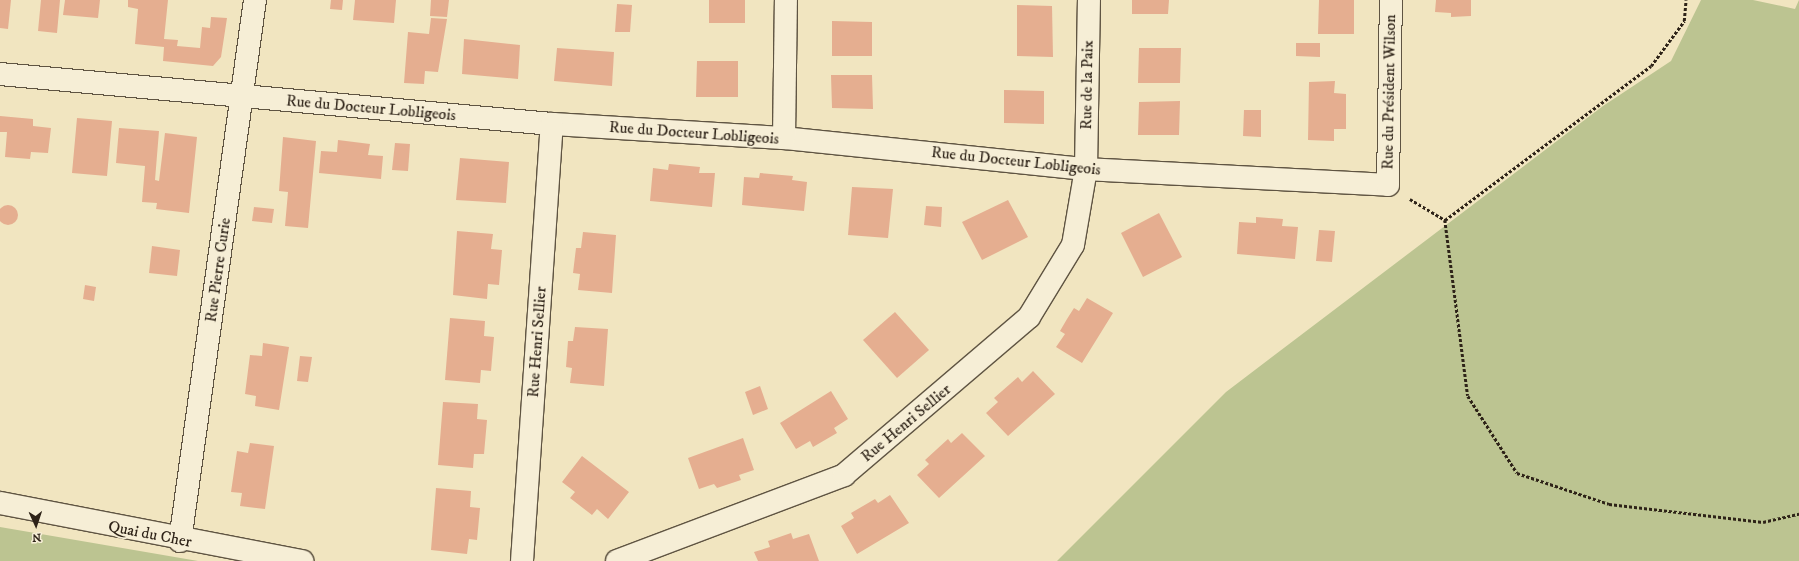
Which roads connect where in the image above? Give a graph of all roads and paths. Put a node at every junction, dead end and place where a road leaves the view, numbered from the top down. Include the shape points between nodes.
1 (255, 0) edge
2 (786, 0) edge
3 (1089, 0) edge
4 (1391, 0) edge
5 (1686, 0) edge
6 (0, 74) edge
7 (243, 96) junction
8 (552, 124) junction
9 (784, 138) junction
10 (1086, 169) junction
11 (1388, 185) junction
12 (1445, 220) junction
13 (0, 503) edge
14 (1799, 514) edge
15 (180, 540) junction
16 (302, 561) edge
17 (522, 561) edge
18 (617, 561) edge

1 - 7 street, Rue Pierre Curie
2 - 9 street
3 - 10 street, Rue de la Paix
4 - 11 street, Rue du Président Wilson
5 - 12 path via 1684,20 1651,66
6 - 7 street, Rue du Docteur Lobligeois
7 - 8 street, Rue du Docteur Lobligeois
7 - 15 street, Rue Pierre Curie
8 - 9 street, Rue du Docteur Lobligeois
8 - 17 street, Rue Henri Sellier
9 - 10 street, Rue du Docteur Lobligeois
10 - 11 street, Rue du Docteur Lobligeois
10 - 18 street, Rue Henri Sellier via 1073,245 1029,317 844,475
11 - 12 path
12 - 14 path via 1468,396 1518,472 1609,504 1763,522
13 - 15 street, Quai du Cher
15 - 16 street, Quai du Cher

